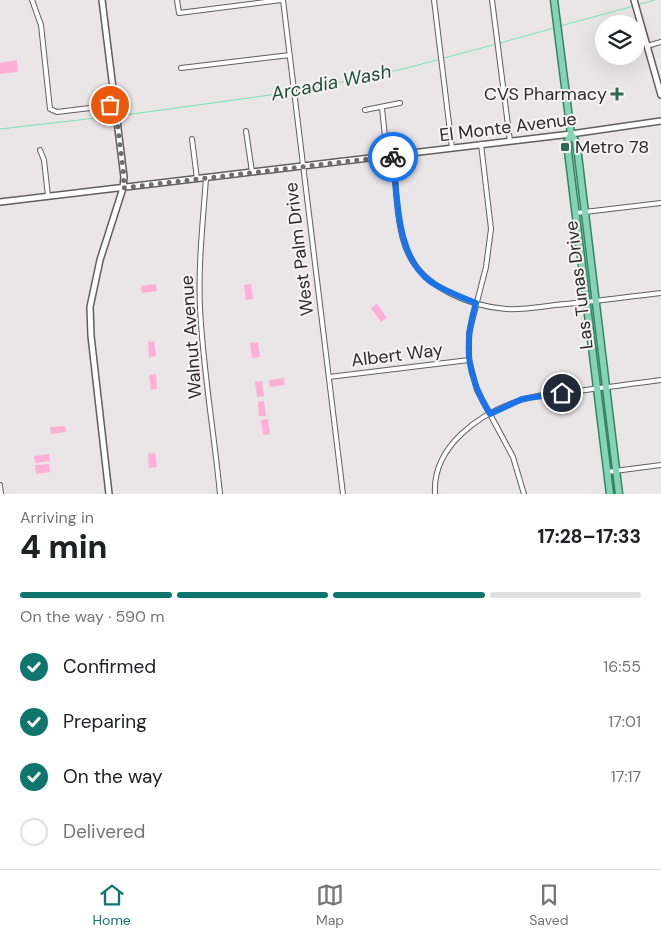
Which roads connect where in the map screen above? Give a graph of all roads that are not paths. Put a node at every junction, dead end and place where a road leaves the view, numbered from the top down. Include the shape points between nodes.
1 (32, 0) edge
2 (102, 0) edge
3 (177, 0) edge
4 (282, 0) edge
5 (434, 0) edge
6 (492, 0) edge
7 (554, 0) edge
8 (634, 1) edge
9 (661, 42) edge
10 (647, 46) junction
11 (290, 55) junction
12 (181, 68) dead end
13 (661, 95) edge
14 (400, 103) dead end
15 (115, 105) junction
16 (382, 108) junction
17 (365, 110) dead end
18 (661, 121) edge
19 (246, 131) dead end
20 (571, 134) junction
21 (192, 139) dead end
22 (510, 140) junction
23 (481, 144) junction
24 (452, 148) junction
25 (40, 150) dead end
26 (390, 156) junction
27 (303, 166) junction
28 (252, 172) junction
29 (206, 178) junction
30 (197, 179) junction
31 (123, 188) junction
32 (48, 196) junction
33 (0, 202) edge
34 (661, 203) edge
35 (585, 212) junction
36 (576, 213) junction
37 (661, 293) edge
38 (595, 301) junction
39 (587, 302) junction
40 (476, 303) junction
41 (469, 360) junction
42 (329, 377) junction
43 (661, 380) edge
44 (606, 387) junction
45 (598, 388) junction
46 (490, 414) junction
47 (661, 465) edge
48 (616, 471) junction
49 (608, 472) junction
50 (0, 485) edge
51 (1, 494) edge
52 (109, 494) edge
53 (220, 494) edge
54 (343, 494) edge
55 (435, 494) edge
56 (524, 494) edge
57 (610, 494) edge
58 (619, 494) edge

1 - 15 street via 41,25 51,111
2 - 15 street
3 - 4 street via 179,13
4 - 11 street, West Palm Drive
5 - 24 street
6 - 22 street
7 - 20 main road, Las Tunas Drive
8 - 10 street
9 - 10 street
10 - 13 street
11 - 12 street
11 - 27 street, West Palm Drive
14 - 16 street
15 - 31 street
16 - 17 street
16 - 26 street
18 - 20 street, El Monte Avenue
19 - 28 street
20 - 22 street, El Monte Avenue
20 - 35 main road, Las Tunas Drive via 576,142
20 - 36 main road, Las Tunas Drive via 567,141
21 - 30 street
22 - 23 street, El Monte Avenue
23 - 24 street, El Monte Avenue
23 - 40 street via 491,229 486,267
24 - 26 street, El Monte Avenue
25 - 32 street
26 - 27 street, El Monte Avenue
26 - 40 street via 402,231 414,264 431,281
27 - 28 street, El Monte Avenue
27 - 42 street, West Palm Drive
28 - 29 street, El Monte Avenue
29 - 30 street, El Monte Avenue
29 - 53 street, Walnut Avenue via 200,314
30 - 31 street, El Monte Avenue
31 - 32 street, El Monte Avenue
31 - 52 street via 100,260 90,307
32 - 33 street, El Monte Avenue
34 - 35 street
35 - 36 street
35 - 38 main road, Las Tunas Drive
36 - 39 main road, Las Tunas Drive
37 - 38 street
38 - 39 street
38 - 44 main road, Las Tunas Drive
39 - 40 street via 519,309
39 - 45 main road, Las Tunas Drive
40 - 41 street via 468,333
41 - 42 street, Albert Way
41 - 46 street via 475,385
42 - 54 street, West Palm Drive
43 - 44 street
44 - 45 street
44 - 48 main road, Las Tunas Drive
45 - 46 street via 522,399
45 - 49 main road, Las Tunas Drive
46 - 55 street via 461,432 445,453
46 - 56 street via 513,457
47 - 48 street
48 - 49 street
48 - 58 main road, Las Tunas Drive
49 - 57 main road, Las Tunas Drive
50 - 51 street

